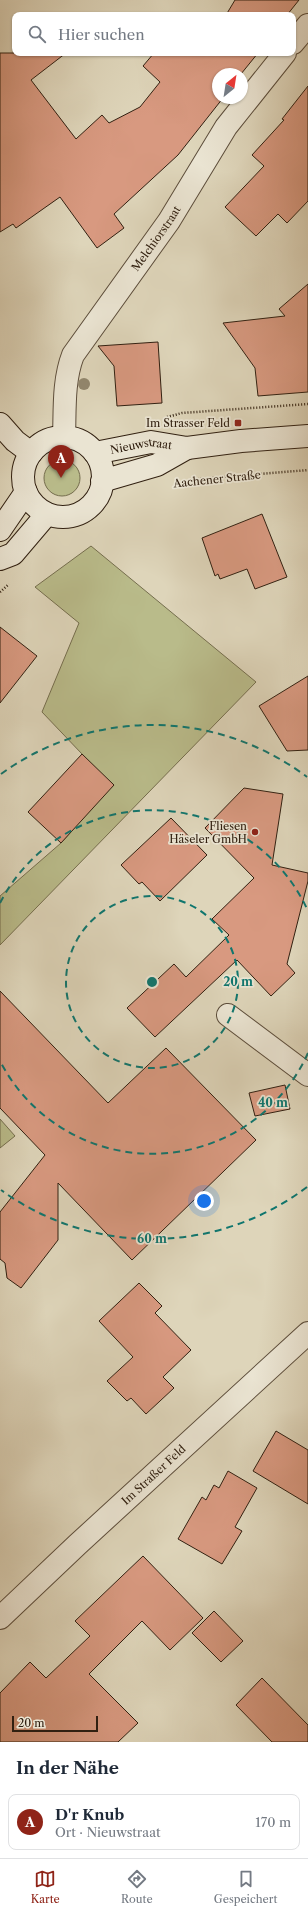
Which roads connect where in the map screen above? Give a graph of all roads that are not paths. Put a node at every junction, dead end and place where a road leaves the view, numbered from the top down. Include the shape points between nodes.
1 (308, 25) edge
2 (296, 39) edge
3 (283, 56) edge
4 (0, 424) edge
5 (308, 436) edge
6 (64, 438) junction
7 (188, 448) junction
8 (31, 453) junction
9 (95, 453) junction
10 (102, 481) junction
11 (26, 492) junction
12 (48, 514) junction
13 (0, 530) edge
14 (0, 559) edge
15 (228, 1015) dead end
16 (308, 1075) edge
17 (308, 1333) edge
18 (0, 1618) edge

1 - 2 street
3 - 6 street, Melchiorstraat via 226,127 168,221 73,355 68,368 65,394
4 - 8 street via 15,441
5 - 7 street via 241,440
6 - 8 street via 46,441
6 - 9 street via 86,444
7 - 9 street, Nieuwstraat via 151,442
7 - 10 street via 157,465
8 - 11 street via 23,472
9 - 10 street via 100,464
10 - 12 street via 92,510 70,516
11 - 12 street via 38,508
11 - 13 street
12 - 14 street via 13,554
15 - 16 street
17 - 18 street, Im Straßer Feld

